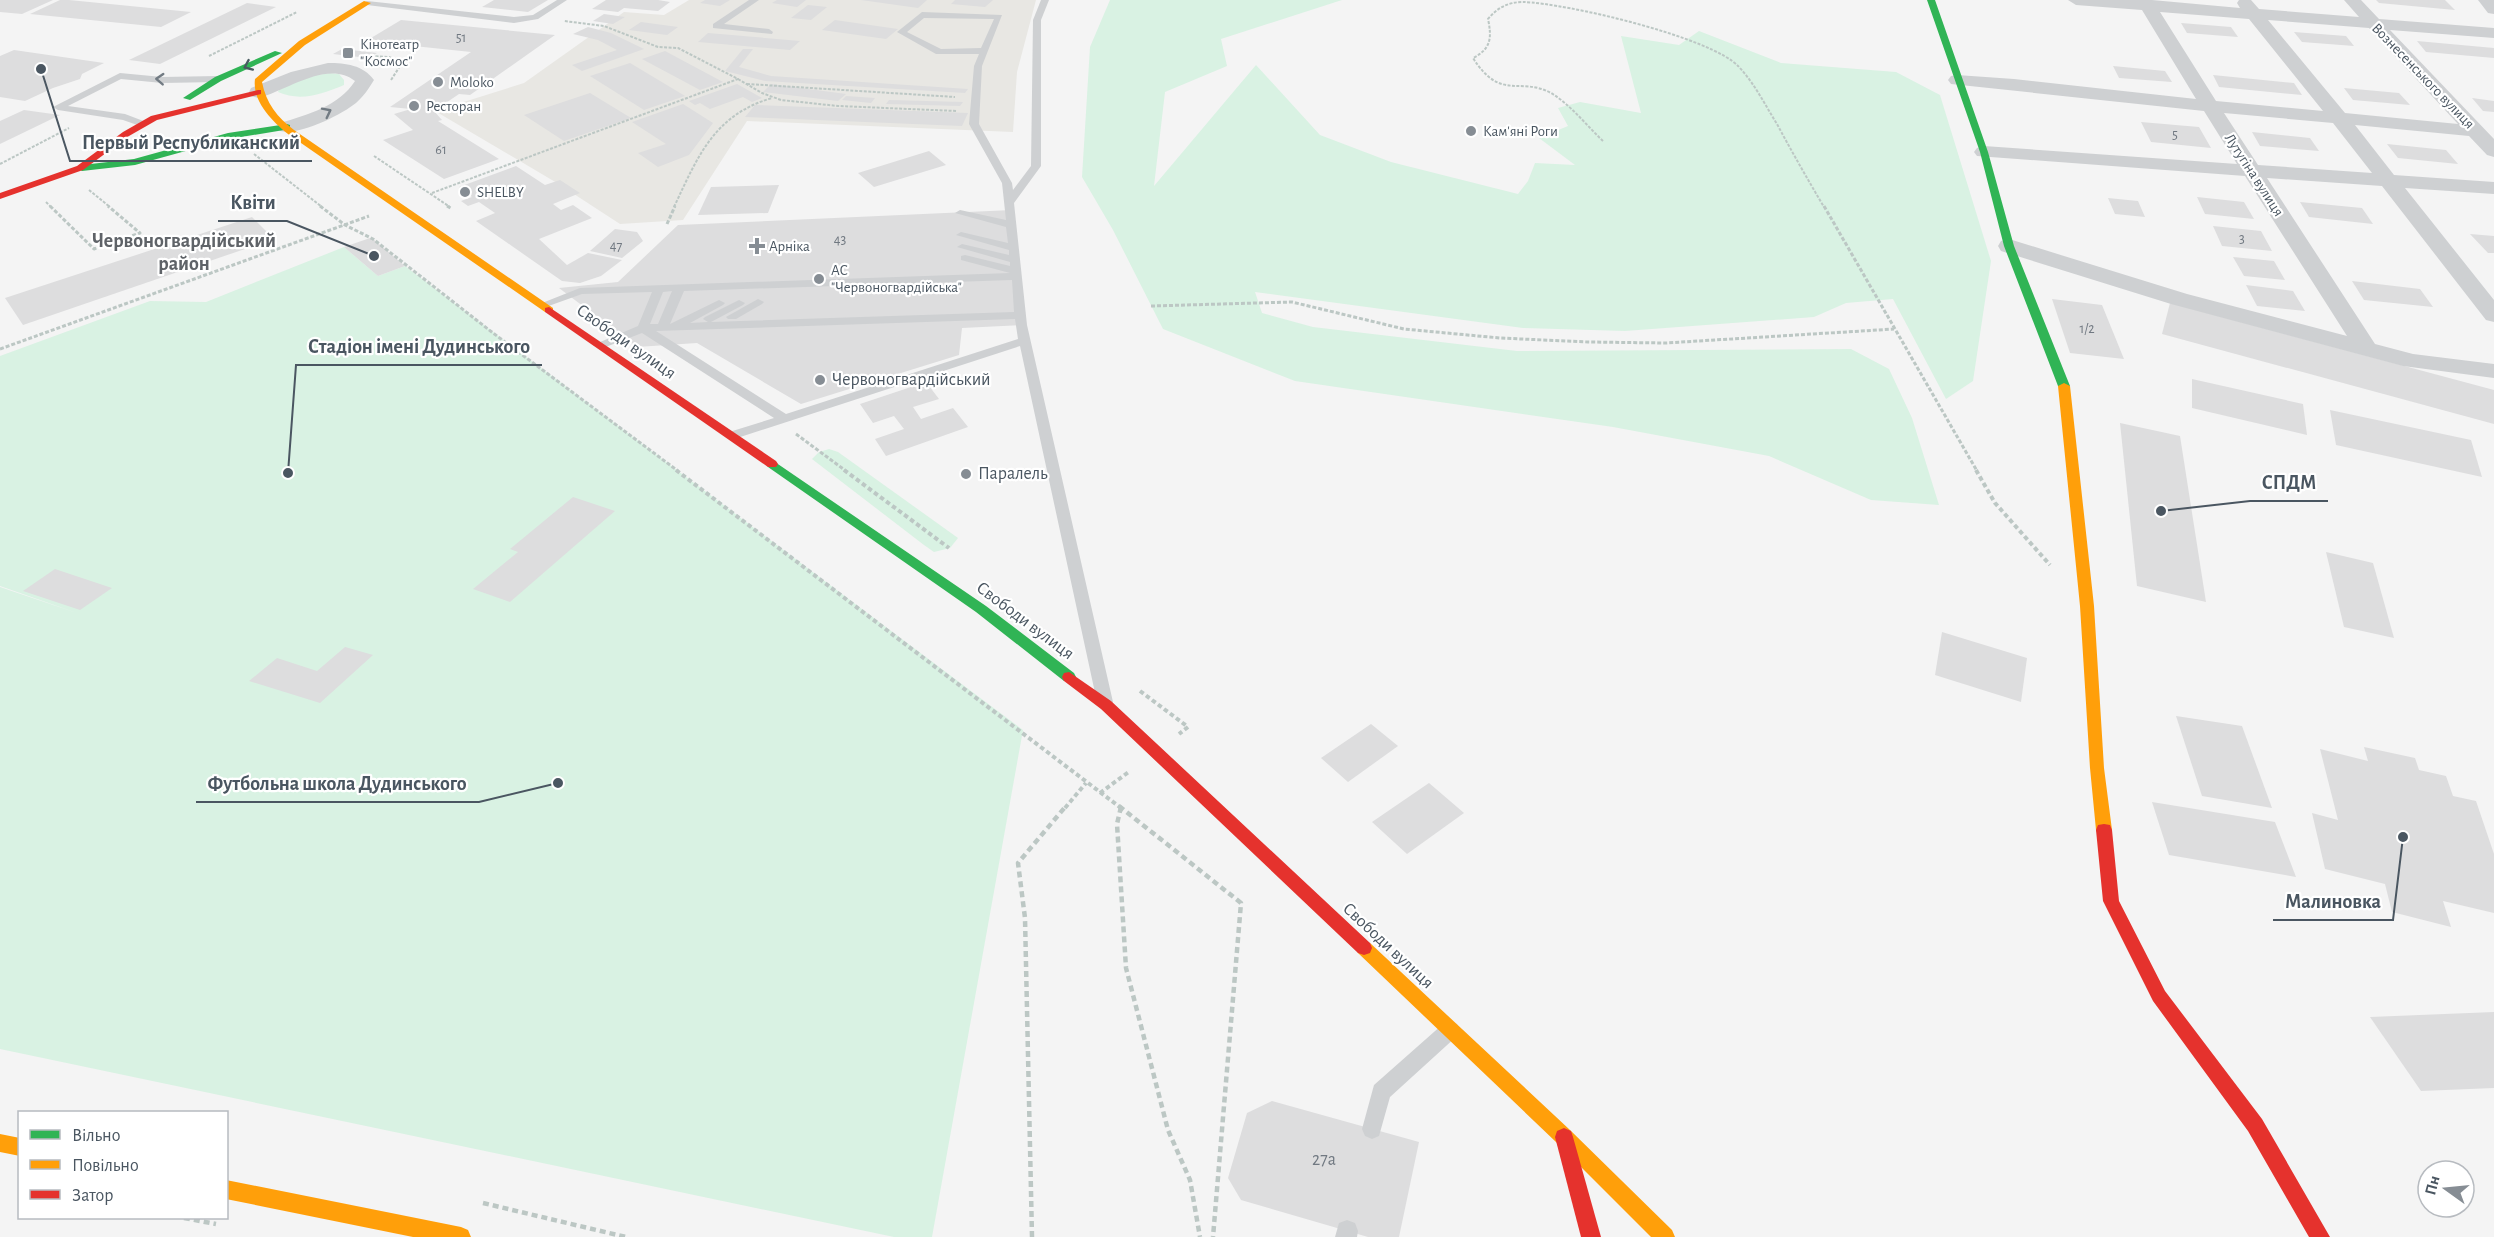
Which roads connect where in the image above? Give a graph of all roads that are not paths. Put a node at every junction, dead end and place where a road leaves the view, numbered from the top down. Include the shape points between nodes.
1 (563, 0) edge
2 (755, 0) edge
3 (1045, 0) edge
4 (1931, 0) edge
5 (2076, 0) edge
6 (2352, 0) edge
7 (2486, 0) edge
8 (347, 1) edge
9 (370, 1) edge
10 (2146, 3) edge
11 (2247, 7) edge
12 (2494, 9) edge
13 (2372, 23) junction
14 (716, 26) junction
15 (706, 31) dead end
16 (769, 32) dead end
17 (2494, 33) edge
18 (302, 42) junction
19 (984, 51) junction
20 (219, 79) junction
21 (1957, 80) junction
22 (259, 96) junction
23 (2210, 106) junction
24 (219, 117) dead end
25 (2339, 118) junction
26 (148, 121) junction
27 (287, 128) junction
28 (2475, 131) junction
29 (141, 146) dead end
30 (2494, 151) edge
31 (1984, 152) junction
32 (80, 168) junction
33 (2252, 171) junction
34 (2388, 180) junction
35 (2494, 188) edge
36 (0, 196) edge
37 (1009, 202) junction
38 (1012, 225) junction
39 (962, 236) junction
40 (2009, 246) junction
41 (1015, 258) junction
42 (659, 288) junction
43 (679, 288) junction
44 (758, 302) dead end
45 (719, 303) dead end
46 (739, 303) dead end
47 (543, 305) junction
48 (1020, 315) junction
49 (2494, 315) edge
50 (716, 325) junction
51 (696, 326) junction
52 (669, 327) junction
53 (643, 328) junction
54 (1024, 341) junction
55 (599, 345) junction
56 (2367, 348) junction
57 (2494, 371) edge
58 (785, 418) junction
59 (731, 436) junction
60 (1106, 705) junction
61 (1450, 1030) junction
62 (1372, 1129) dead end
63 (1563, 1136) junction
64 (0, 1143) edge
65 (18, 1147) edge
66 (228, 1189) edge
67 (461, 1237) edge
68 (1591, 1237) edge
69 (1665, 1237) edge
70 (2320, 1237) edge

1 - 9 lane via 535,16 514,20
2 - 14 lane
3 - 37 lane via 1037,20 1036,166
4 - 21 street
5 - 10 street
6 - 13 street, Вознесенського вулиця
7 - 12 street
8 - 9 street
9 - 18 street
10 - 11 street
10 - 23 street, Лутугіна вулиця
11 - 13 street
11 - 25 street
13 - 17 street
13 - 28 street, Вознесенського вулиця
14 - 15 lane
14 - 16 lane
18 -> 20 street
18 - 22 street via 258,81
19 - 19 lane via 999,17 922,15 902,32 939,52
19 - 37 lane via 978,66 974,124 1007,183
20 - 26 street
20 -> 26 lane via 120,76 58,107
21 - 23 street
21 - 31 street
22 - 24 street
22 - 26 street
22 - 27 street, Свободи вулиця
27 -> 22 street via 329,111 348,99 365,80 353,70 314,71 295,76
23 - 25 street
23 - 33 street, Лутугіна вулиця
25 - 28 street
25 - 34 street
26 - 32 street
27 - 32 street via 228,136 135,162
27 - 47 street, Свободи вулиця
28 - 30 street, Вознесенського вулиця
29 - 32 street
31 - 33 street
31 - 40 street
32 - 36 street
33 - 34 street
33 - 56 street, Лутугіна вулиця
34 - 35 street
34 - 49 street
37 - 38 lane
38 - 39 lane
38 - 41 lane
39 - 41 lane
39 - 41 lane
40 - 56 street via 2179,299
40 - 70 street via 2066,392 2111,901 2159,996 2255,1125
41 - 43 lane
41 - 48 lane
42 - 43 lane
42 - 47 lane via 580,291
42 - 53 lane
43 - 52 lane
44 - 50 lane
45 - 52 lane
46 - 51 lane
47 - 55 street, Свободи вулиця
48 - 50 lane
48 - 54 lane
50 - 51 lane
51 - 52 lane
52 - 53 lane
53 - 55 lane
53 - 58 lane
54 - 58 lane
54 - 60 lane
55 - 59 street, Свободи вулиця
56 - 57 street via 2412,361
58 - 59 lane
59 - 60 street, Свободи вулиця via 981,609
60 - 61 street, Свободи вулиця
61 - 62 lane via 1381,1092
61 - 63 street, Свободи вулиця
63 - 68 street
63 - 69 street, Свободи вулиця
64 - 65 street
66 - 67 street

